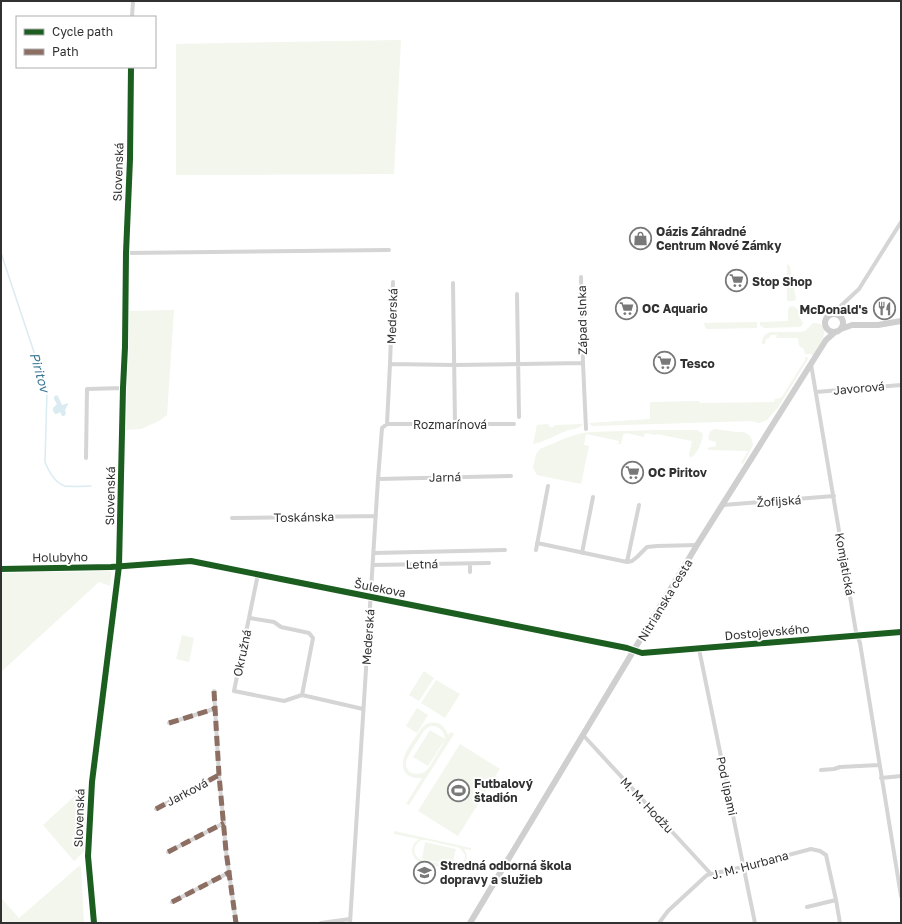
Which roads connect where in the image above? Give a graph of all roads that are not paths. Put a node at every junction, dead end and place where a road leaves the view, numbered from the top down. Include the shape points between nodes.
1 (133, 1) edge
2 (132, 16) edge
3 (131, 68) edge
4 (901, 222) edge
5 (389, 250) dead end
6 (126, 253) junction
7 (581, 277) dead end
8 (393, 282) dead end
9 (453, 283) dead end
10 (517, 294) dead end
11 (840, 307) junction
12 (830, 316) junction
13 (841, 318) junction
14 (901, 321) edge
15 (852, 325) junction
16 (828, 329) junction
17 (838, 331) junction
18 (826, 340) junction
19 (518, 363) junction
20 (583, 363) junction
21 (390, 364) junction
22 (812, 364) junction
23 (454, 365) junction
24 (901, 385) edge
25 (122, 388) junction
26 (816, 392) junction
27 (519, 417) dead end
28 (387, 424) junction
29 (456, 424) junction
30 (514, 424) dead end
31 (586, 429) dead end
32 (86, 458) dead end
33 (511, 476) dead end
34 (378, 479) junction
35 (548, 486) dead end
36 (834, 496) junction
37 (593, 497) dead end
38 (639, 505) dead end
39 (723, 505) junction
40 (376, 516) junction
41 (232, 518) dead end
42 (537, 544) junction
43 (697, 545) junction
44 (505, 550) dead end
45 (536, 550) dead end
46 (629, 550) junction
47 (374, 553) junction
48 (582, 553) junction
49 (640, 555) junction
50 (627, 562) junction
51 (470, 564) junction
52 (489, 564) dead end
53 (373, 565) junction
54 (119, 566) junction
55 (1, 569) edge
56 (470, 572) dead end
57 (258, 574) junction
58 (371, 597) junction
59 (250, 618) junction
60 (901, 632) edge
61 (857, 636) junction
62 (699, 649) junction
63 (634, 650) junction
64 (214, 691) dead end
65 (302, 695) junction
66 (214, 709) junction
67 (363, 709) junction
68 (168, 723) dead end
69 (583, 736) junction
70 (879, 765) junction
71 (821, 770) dead end
72 (219, 775) junction
73 (901, 776) edge
74 (881, 778) junction
75 (156, 808) dead end
76 (224, 823) junction
77 (168, 852) dead end
78 (744, 867) junction
79 (230, 872) junction
80 (711, 874) junction
81 (901, 896) edge
82 (836, 900) junction
83 (172, 902) dead end
84 (807, 907) dead end
85 (350, 921) edge
86 (94, 923) edge
87 (236, 923) edge
88 (321, 923) edge
89 (470, 923) edge
90 (659, 923) edge
91 (755, 923) edge
92 (840, 923) edge

1 - 2 street
3 - 6 street, Slovenská
4 - 11 street via 861,285
5 - 6 street
6 - 25 street, Slovenská
7 - 20 street, Západ slnka
8 - 21 street, Mederská
9 - 23 street
10 - 19 street
11 - 12 street
11 - 13 street
12 - 13 main road
12 - 16 main road via 826,321
13 - 15 main road
13 - 17 main road via 843,325
14 - 15 main road via 878,325
15 - 17 main road
16 - 17 main road via 832,332
16 - 18 main road, Nitrianska cesta
17 - 18 main road, Nitrianska cesta
18 - 22 main road, Nitrianska cesta
19 - 20 street, Západ slnka
19 - 23 street, Západ slnka
19 - 27 street
20 - 31 street, Západ slnka
21 - 23 street, Západ slnka
21 - 28 street, Mederská
22 - 26 street, Komjatická
22 - 39 main road, Nitrianska cesta
23 - 29 street
24 - 26 street, Javorová
25 - 32 street via 87,389
25 - 54 street, Slovenská
26 - 36 street, Komjatická
28 - 29 street, Rozmarínová
28 - 34 street, Mederská via 382,428
29 - 30 street, Rozmarínová
33 - 34 street, Jarná
34 - 40 street, Mederská
35 - 42 street
36 - 39 street, Žofijská
36 - 61 street, Komjatická
37 - 48 street
38 - 46 street
39 - 43 main road, Nitrianska cesta
40 - 41 street, Toskánska
40 - 47 street, Mederská
42 - 45 street
42 - 48 street
43 - 49 street via 647,547
43 - 63 main road, Nitrianska cesta
44 - 47 street
46 - 49 street via 634,555
46 - 50 street
47 - 53 street, Mederská
48 - 50 street
49 - 50 street
51 - 52 street, Letná
51 - 53 street, Letná
51 - 56 street
53 - 58 street, Mederská
54 - 55 street, Holubyho
54 - 57 street, Šulekova via 191,561
54 - 86 street, Slovenská via 92,782 88,856
57 - 58 street, Šulekova
57 - 59 street, Okružná
58 - 63 street, Šulekova
58 - 67 street, Mederská
59 - 65 street, Okružná via 274,622 281,627 309,633 313,638
59 - 65 street, Okružná via 234,691 284,701
60 - 61 street, Dostojevského
61 - 62 street, Dostojevského
61 - 70 street, Komjatická
62 - 63 street, Dostojevského via 642,653
62 - 78 street, Pod lipami
63 - 69 main road, Nitrianska cesta
64 - 66 street, Jarková
65 - 67 street, Okružná
66 - 68 street
66 - 72 street, Jarková
67 - 85 street, Mederská
69 - 80 street, M. M. Hodžu
69 - 89 main road, Nitrianska cesta
70 - 71 street
70 - 74 street, Komjatická
72 - 75 street, Jarková
72 - 76 street, Jarková
73 - 74 street
74 - 81 street, Komjatická
76 - 77 street
76 - 79 street, Jarková
78 - 80 street, J. M. Hurbana
78 - 82 street, J. M. Hurbana via 811,849 820,851 826,855
78 - 91 street, Pod lipami
79 - 83 street
79 - 87 street, Jarková
80 - 90 street, J. M. Hurbana via 668,911
82 - 84 street
82 - 92 street
85 - 88 street

